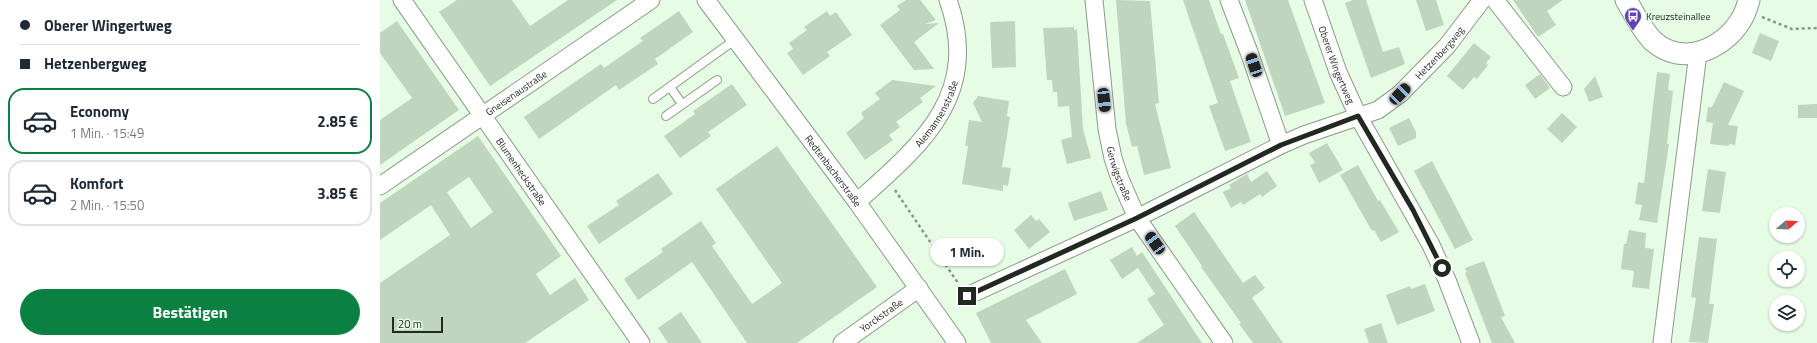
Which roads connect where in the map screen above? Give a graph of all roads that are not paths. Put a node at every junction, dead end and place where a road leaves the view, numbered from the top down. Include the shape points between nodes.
1 (402, 0) edge
2 (651, 0) edge
3 (706, 0) edge
4 (948, 0) edge
5 (1094, 0) edge
6 (1229, 0) edge
7 (1313, 0) edge
8 (1482, 0) edge
9 (1495, 0) edge
10 (1626, 0) edge
11 (1748, 5) edge
12 (736, 39) junction
13 (1698, 53) junction
14 (717, 80) dead end
15 (670, 87) junction
16 (1563, 87) dead end
17 (653, 99) dead end
18 (682, 104) junction
19 (483, 114) junction
20 (666, 116) dead end
21 (1358, 116) junction
22 (1281, 145) junction
23 (380, 186) edge
24 (857, 202) junction
25 (1137, 218) junction
26 (919, 288) junction
27 (967, 296) road end
28 (641, 343) edge
29 (842, 343) edge
30 (957, 343) edge
31 (1224, 343) edge
32 (1471, 343) edge
33 (1662, 343) edge

1 - 19 street, Blumenheckstraße
2 - 19 street, Gneisenaustraße
3 - 12 street, Redtenbacherstraße
4 - 24 street, Alemannenstraße via 955,24 957,65 954,84 946,104 936,121 903,161
5 - 25 street, Gerwigstraße via 1107,129 1120,179
6 - 22 street
7 - 21 street, Oberer Wingertweg via 1338,72
8 - 21 street, Hetzenbergweg via 1447,46 1400,94 1378,110
9 - 16 street
10 - 13 street via 1654,41 1673,52
11 - 13 street via 1741,20 1726,37 1708,50
12 - 15 lane
12 - 24 street, Redtenbacherstraße
13 - 33 street
14 - 18 lane
15 - 17 lane
15 - 18 lane
18 - 20 lane
19 - 23 street, Gneisenaustraße
19 - 28 street, Blumenheckstraße
21 - 22 street, Hetzenbergweg
21 - 32 street, Oberer Wingertweg via 1432,245
22 - 25 street, Hetzenbergweg
24 - 26 street, Redtenbacherstraße
25 - 27 street, Hetzenbergweg
25 - 31 street, Gerwigstraße
26 - 29 street, Yorckstraße
26 - 30 street, Redtenbacherstraße

